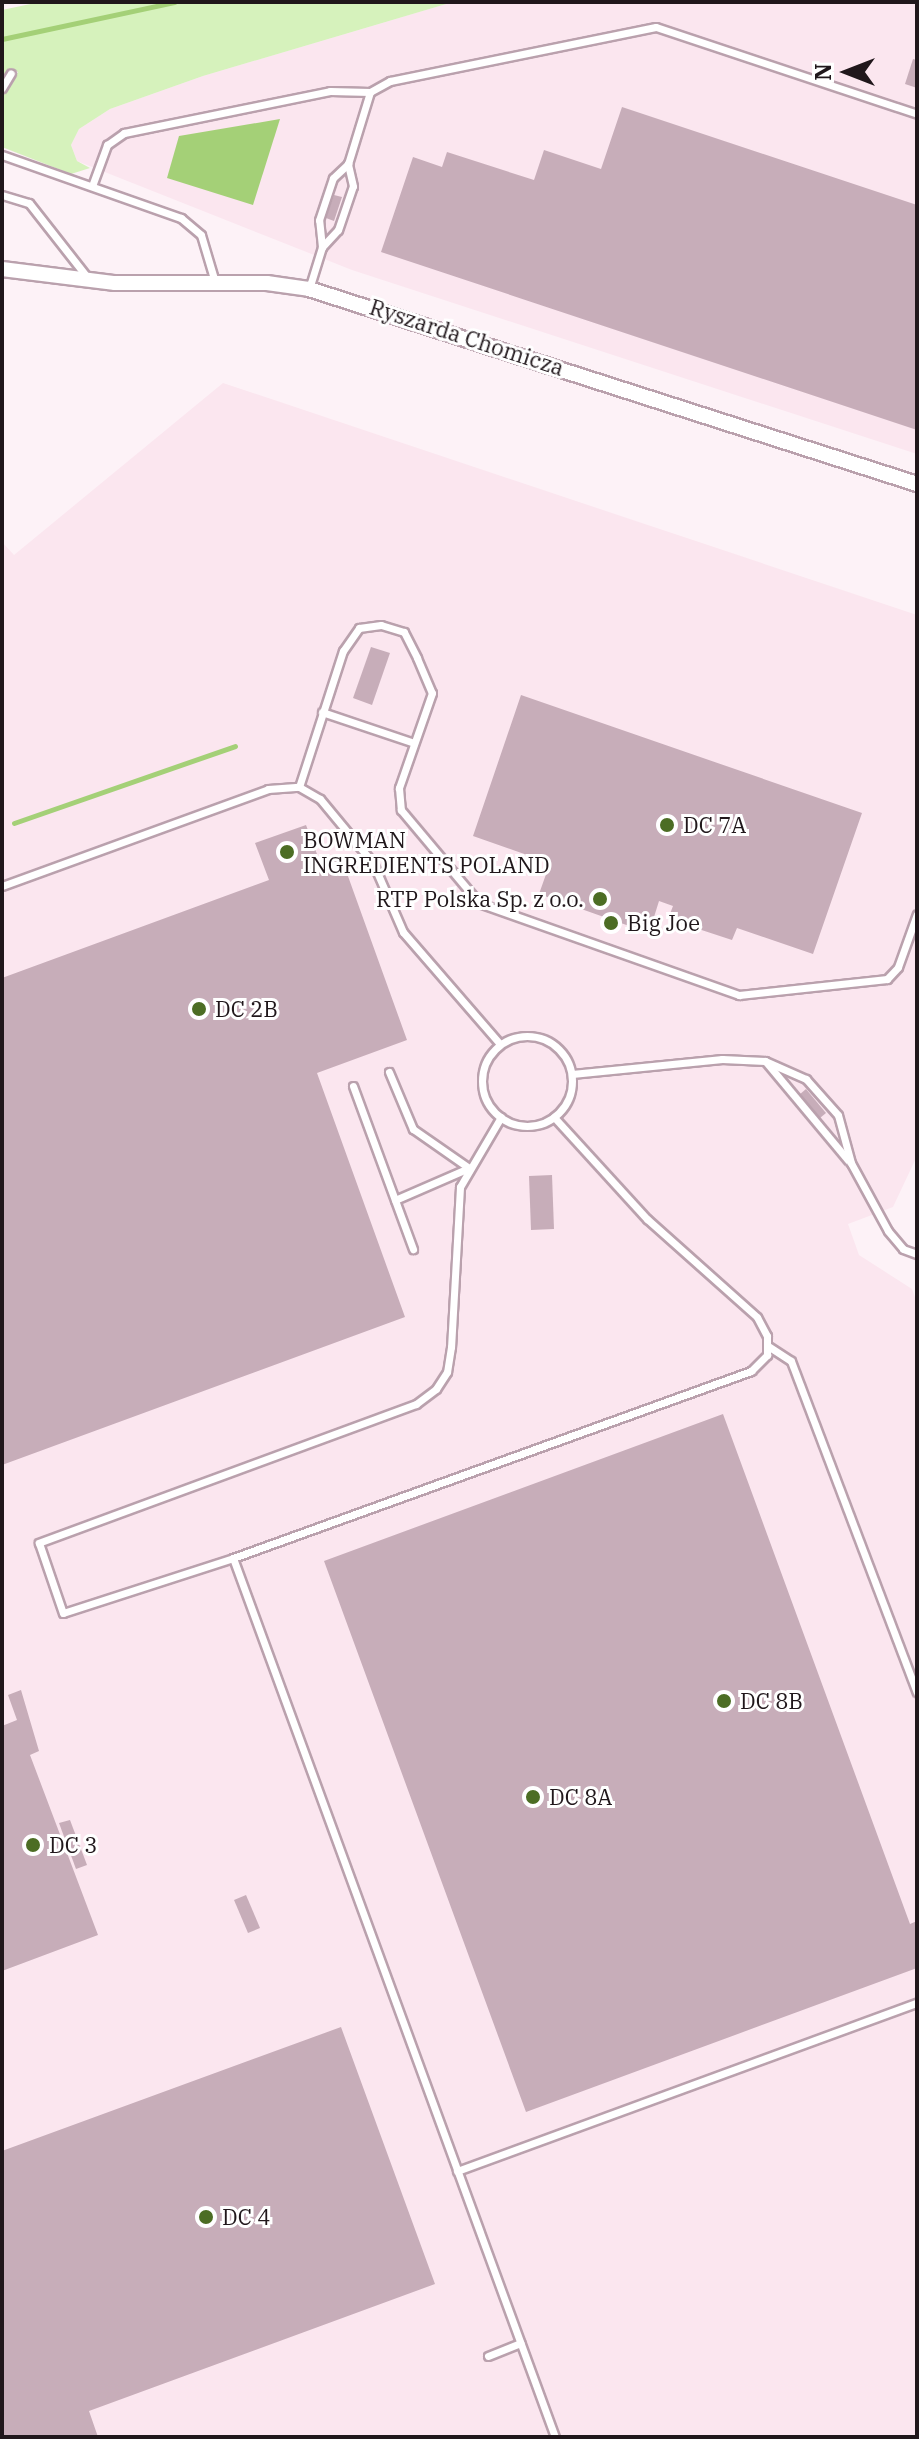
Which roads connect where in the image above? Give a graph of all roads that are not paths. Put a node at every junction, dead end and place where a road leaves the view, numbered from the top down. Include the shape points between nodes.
1 (11, 73) dead end
2 (2, 88) edge
3 (370, 92) junction
4 (917, 114) edge
5 (2, 155) edge
6 (348, 164) junction
7 (92, 186) junction
8 (2, 195) edge
9 (322, 247) junction
10 (2, 269) edge
11 (91, 281) junction
12 (215, 282) junction
13 (309, 289) junction
14 (917, 484) edge
15 (322, 712) junction
16 (414, 743) junction
17 (299, 787) junction
18 (2, 886) edge
19 (917, 914) edge
20 (500, 1044) junction
21 (765, 1061) junction
22 (389, 1072) dead end
23 (572, 1074) junction
24 (353, 1086) dead end
25 (501, 1117) junction
26 (554, 1117) junction
27 (851, 1163) junction
28 (469, 1168) junction
29 (395, 1200) junction
30 (413, 1249) dead end
31 (917, 1254) edge
32 (768, 1346) junction
33 (233, 1558) junction
34 (917, 1692) edge
35 (917, 2003) edge
36 (457, 2171) junction
37 (521, 2343) junction
38 (488, 2356) dead end
39 (555, 2437) edge

1 - 2 lane
3 - 4 lane via 390,81 656,27
3 - 6 lane
3 - 7 lane via 330,91 124,133 107,145
5 - 7 lane
6 - 9 lane via 333,178 319,220
6 - 9 lane via 353,186 338,230
7 - 12 lane via 181,218 201,235
8 - 11 lane via 29,203 72,266
9 - 13 lane
10 - 11 street, Ryszarda Chomicza
11 - 12 street, Ryszarda Chomicza
12 - 13 street, Ryszarda Chomicza
13 - 14 street, Ryszarda Chomicza
15 - 16 lane
15 - 16 lane via 343,651 359,628 381,625 404,632 432,693
15 - 17 lane
16 - 19 lane via 399,788 401,810 479,903 739,995 887,979 898,967
17 - 18 lane via 268,789
17 - 20 lane via 320,799 373,863 403,932
20 - 23 lane via 520,1036 548,1041 560,1050
20 - 25 lane via 482,1078 484,1093
21 - 23 lane via 722,1059
21 - 27 lane
21 - 27 lane via 806,1079 838,1115
22 - 28 lane via 413,1129
23 - 26 lane via 571,1091
24 - 29 lane
25 - 26 lane via 528,1126
25 - 28 lane
26 - 32 lane via 647,1219 757,1317
27 - 31 lane via 896,1244
28 - 29 lane
28 - 33 lane via 460,1187 451,1347 447,1372 436,1389 416,1404 39,1543 63,1613
29 - 30 lane
32 - 33 lane via 767,1355 751,1371
32 - 34 lane via 791,1361
33 - 36 lane
35 - 36 lane
36 - 37 lane
37 - 38 lane
37 - 39 lane

